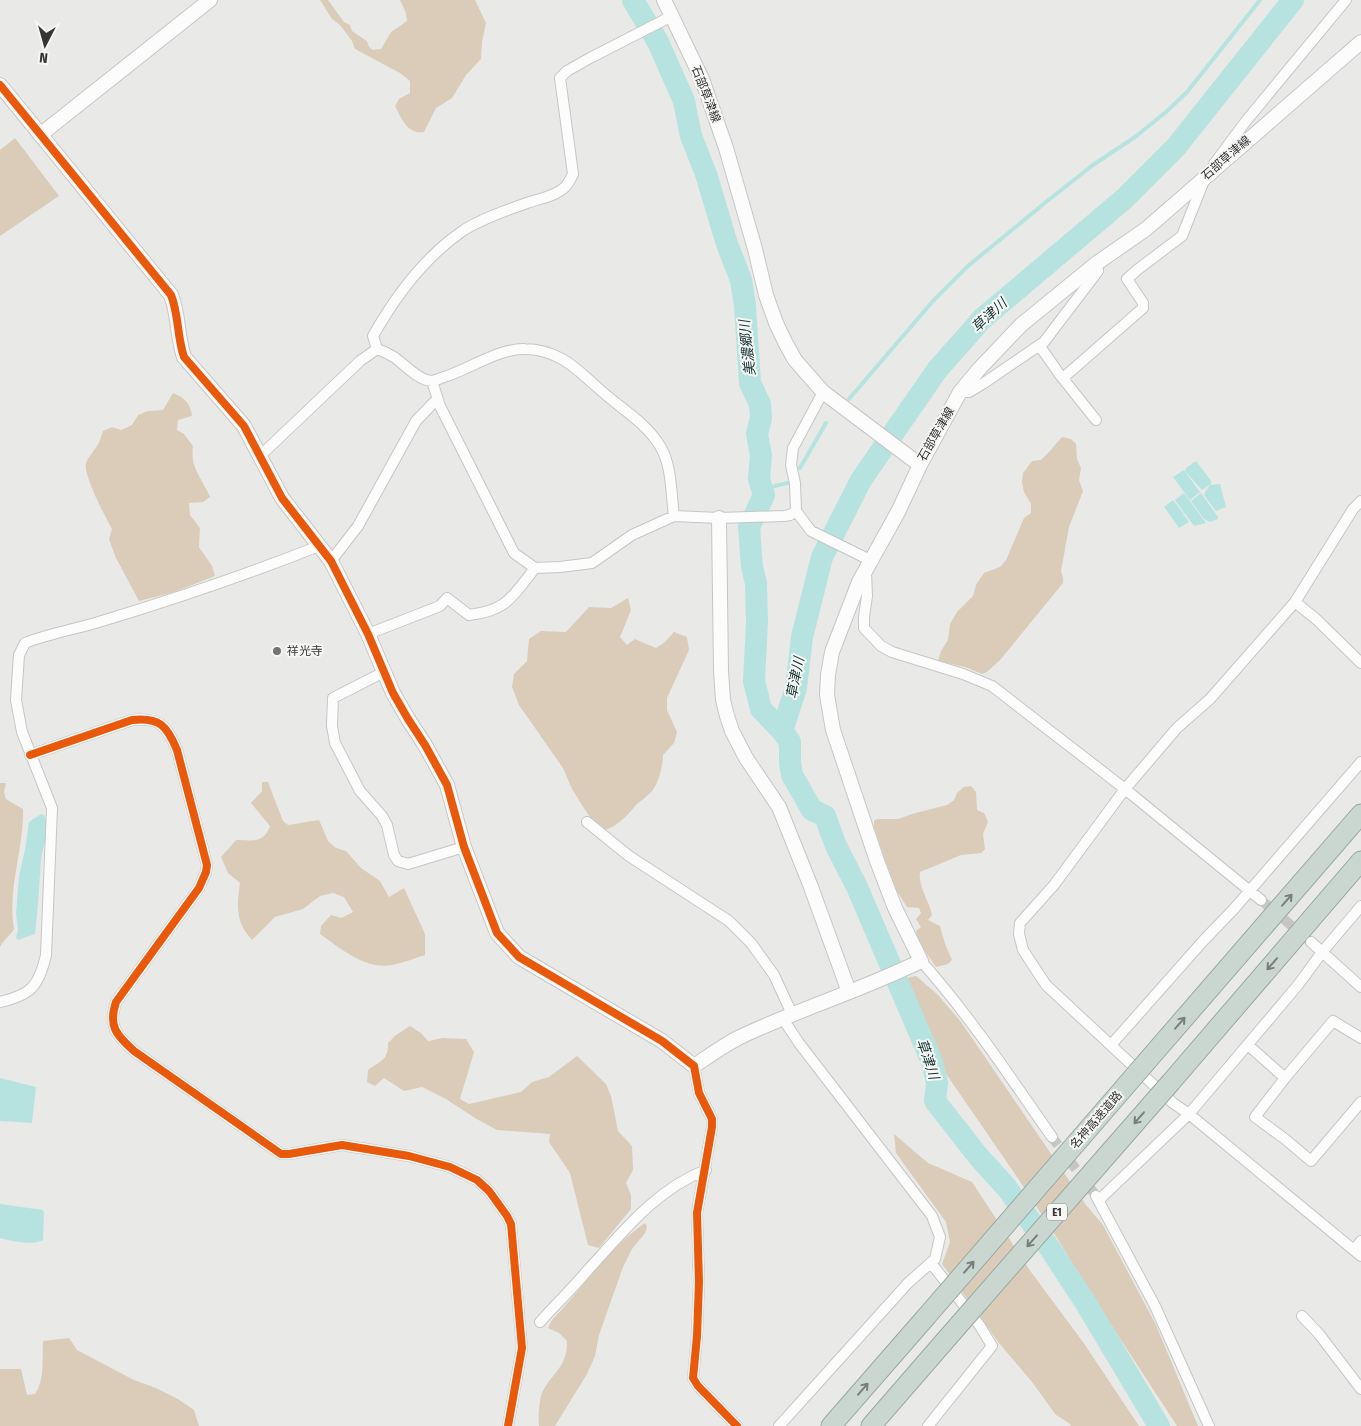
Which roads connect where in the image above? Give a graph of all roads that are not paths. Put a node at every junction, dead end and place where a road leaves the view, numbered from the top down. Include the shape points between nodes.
1 (210, 0) edge
2 (664, 0) edge
3 (1346, 0) edge
4 (668, 19) junction
5 (1361, 42) edge
6 (0, 85) edge
7 (40, 135) junction
8 (1205, 176) junction
9 (1097, 263) junction
10 (1039, 345) junction
11 (377, 349) junction
12 (1063, 378) junction
13 (432, 381) junction
14 (823, 392) junction
15 (960, 392) junction
16 (438, 399) junction
17 (1096, 420) dead end
18 (261, 455) junction
19 (920, 466) junction
20 (1361, 502) edge
21 (796, 510) junction
22 (674, 516) junction
23 (719, 518) junction
24 (319, 546) junction
25 (331, 561) junction
26 (869, 566) junction
27 (534, 568) junction
28 (1295, 602) junction
29 (368, 634) junction
30 (1361, 663) edge
31 (384, 672) junction
32 (30, 755) junction
33 (1361, 762) edge
34 (1126, 789) junction
35 (1361, 814) edge
36 (588, 822) dead end
37 (464, 847) junction
38 (1361, 861) edge
39 (1249, 891) junction
40 (1261, 900) tunnel mouth
41 (1361, 906) edge
42 (1311, 942) tunnel mouth
43 (1323, 951) junction
44 (921, 961) junction
45 (1361, 986) edge
46 (853, 990) junction
47 (0, 1002) edge
48 (792, 1015) junction
49 (1361, 1038) edge
50 (1112, 1045) junction
51 (1248, 1045) junction
52 (694, 1066) junction
53 (1285, 1078) junction
54 (1361, 1102) edge
55 (1189, 1114) junction
56 (1052, 1137) tunnel mouth
57 (706, 1170) junction
58 (1361, 1241) edge
59 (1357, 1253) edge
60 (931, 1263) junction
61 (1302, 1316) dead end
62 (540, 1322) dead end
63 (1361, 1389) edge
64 (508, 1426) edge
65 (737, 1426) edge
66 (779, 1426) edge
67 (831, 1426) edge
68 (871, 1426) edge
69 (928, 1426) edge
70 (1209, 1426) edge

1 - 7 street
2 - 4 street, 石部草津線
3 - 8 street
4 - 11 street via 567,71 560,78 573,174 564,188 462,230 428,258 373,336
4 - 14 street, 石部草津線 via 702,79 726,148 776,323 796,360
5 - 8 street, 石部草津線
6 - 7 street
7 - 18 street via 171,295 184,357 244,426
8 - 9 street, 石部草津線 via 1146,229
8 - 12 street via 1182,236 1127,279 1143,302 1143,308
9 - 10 street via 1098,271
9 - 15 street, 石部草津線 via 1021,325
10 - 12 street
10 - 15 street via 969,392
11 - 13 street via 393,356 416,375
11 - 18 street via 360,361
12 - 17 street
13 - 16 street
13 - 22 street via 510,351 524,349 560,358 634,417 661,447 668,467
14 - 19 street, 石部草津線
14 - 21 street via 793,448 791,465
15 - 19 street, 石部草津線
16 - 25 street via 416,421 358,526
16 - 27 street via 514,552
18 - 24 street via 282,498
19 - 26 street
20 - 28 street via 1353,508
21 - 23 street via 784,516
21 - 26 street via 811,531 856,552
22 - 23 street
22 - 27 street via 632,534 592,563
23 - 46 street via 719,613 722,686 727,716 746,758 779,807
24 - 25 street
24 - 32 street via 156,604 25,643 19,655 16,700
25 - 29 street
26 - 34 street via 864,628 881,646 992,686
26 - 44 street via 859,582 832,652 827,695 832,730 877,861
27 - 29 street via 509,601 484,613 469,615 447,598 440,606
28 - 30 street
28 - 34 street via 1210,699 1177,728
29 - 31 street
31 - 37 street via 446,786
31 - 37 street via 333,698 335,743 360,790 387,825 398,861 408,864
32 - 47 street via 52,808 46,955 42,973 28,993
32 - 64 street via 132,720 158,722 172,736 207,865 206,872 199,888 116,1002 112,1022 115,1031 134,1051 281,1154 342,1145 409,1156 450,1167 477,1180 489,1192 511,1224 522,1348
33 - 39 street
34 - 39 street
34 - 50 street via 1020,923 1019,934 1023,950 1046,985
67 -> 35 highway, 名神高速道路 / E1, bridge
36 - 48 street via 629,856 729,921 751,943 774,975
37 - 52 street via 497,933 520,957 662,1041
38 -> 68 highway, E1, bridge
39 - 40 street
39 - 50 street
41 - 43 street
42 - 43 street
43 - 45 street
43 - 51 street
44 - 46 street
44 - 56 street via 981,1034
46 - 48 street
48 - 52 street via 739,1038
48 - 60 street via 799,1043 932,1216 940,1237 936,1259
49 - 53 street via 1333,1021
50 - 55 street
51 - 53 street
51 - 55 street
52 - 57 street via 698,1093 712,1119
53 - 54 street via 1255,1117 1311,1161
55 - 59 street
55 - 70 street via 1098,1198 1155,1306
57 - 62 street via 688,1177 665,1193 629,1224
57 - 65 street via 698,1213 699,1291 693,1378
58 - 59 street
60 - 66 street via 904,1288
60 - 69 street via 992,1346
61 - 63 street via 1320,1334

